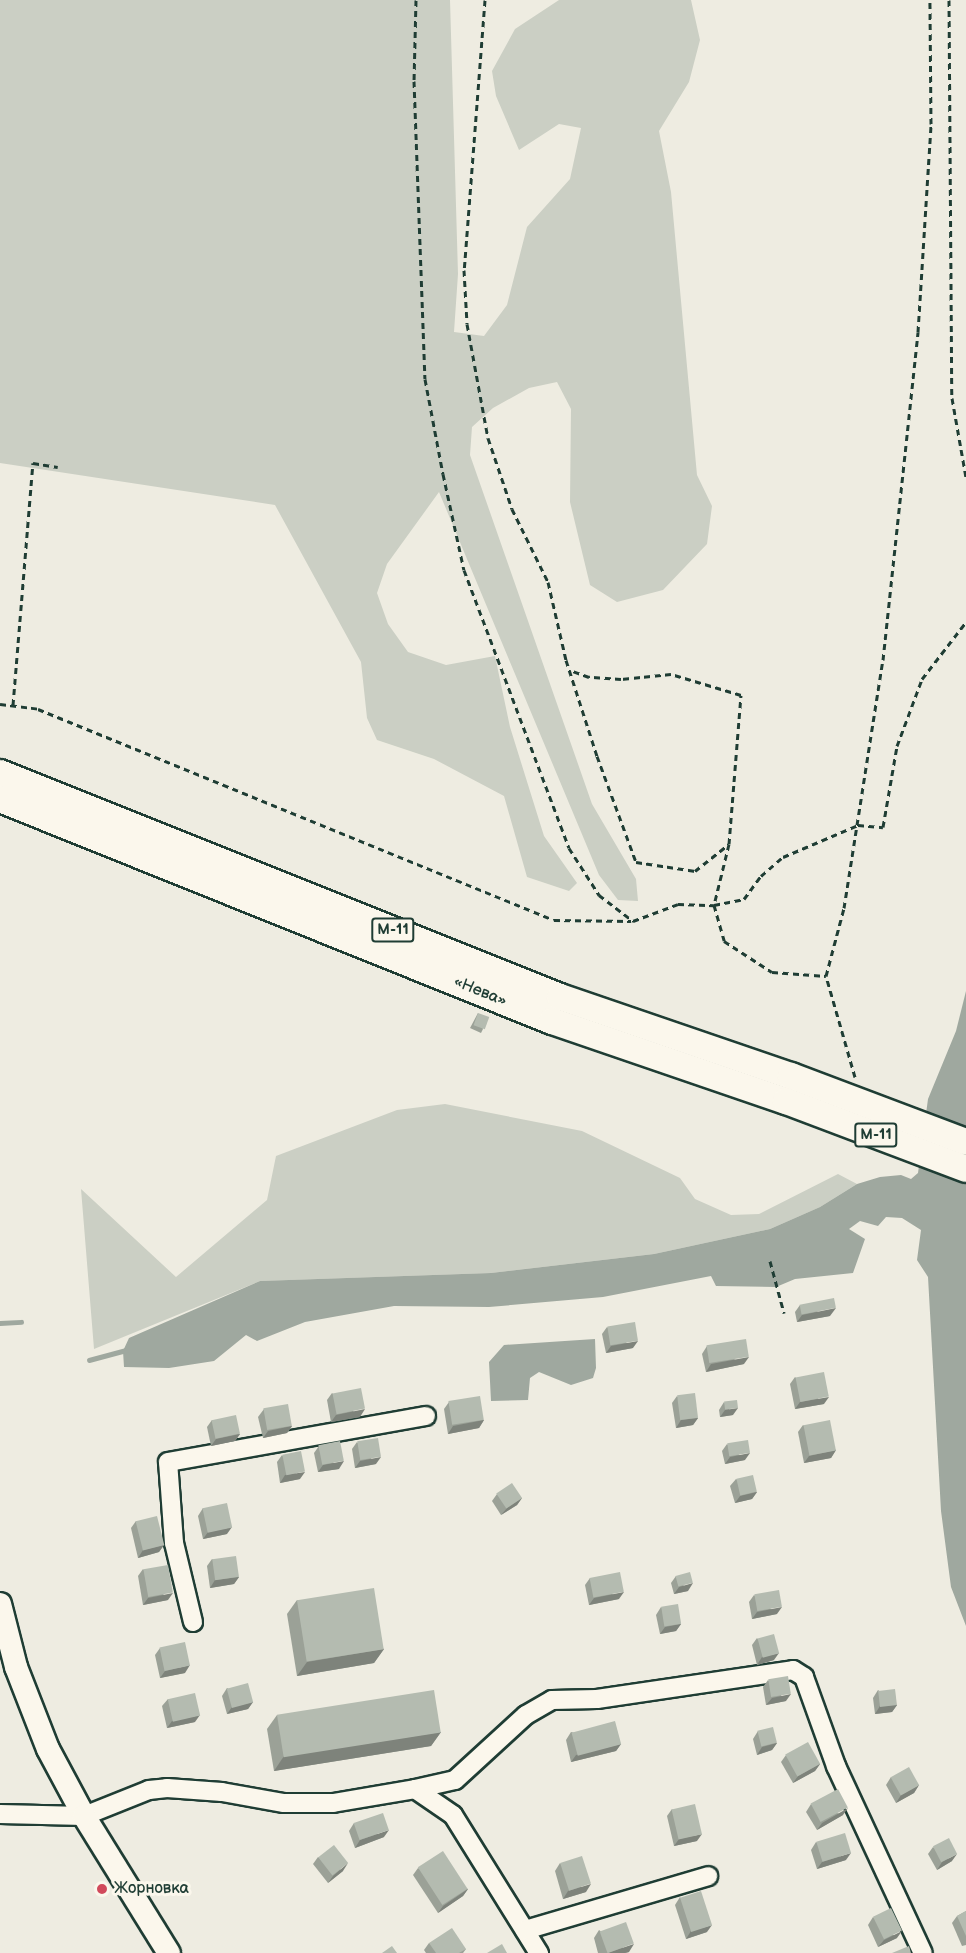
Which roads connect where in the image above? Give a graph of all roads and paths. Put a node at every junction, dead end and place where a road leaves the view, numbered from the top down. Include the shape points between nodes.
1 (416, 0) edge
2 (484, 0) edge
3 (930, 0) edge
4 (949, 0) edge
5 (58, 467) dead end
6 (966, 477) edge
7 (966, 622) edge
8 (570, 670) junction
9 (0, 704) edge
10 (13, 705) junction
11 (0, 773) edge
12 (0, 799) edge
13 (858, 825) junction
14 (729, 844) junction
15 (714, 905) junction
16 (633, 921) junction
17 (826, 976) junction
18 (855, 1077) dead end
19 (966, 1142) edge
20 (966, 1169) edge
21 (770, 1261) dead end
22 (784, 1313) dead end
23 (426, 1416) dead end
24 (0, 1604) edge
25 (193, 1622) dead end
26 (415, 1790) junction
27 (0, 1814) edge
28 (84, 1816) junction
29 (708, 1876) dead end
30 (525, 1930) junction
31 (168, 1953) edge
32 (539, 1953) edge
33 (923, 1953) edge

1 - 16 path via 414,81 425,379 464,570 569,848 599,895
2 - 8 path via 464,270 467,324 488,438 512,510 548,582
3 - 13 path via 931,124 918,332 883,660
4 - 6 path via 952,398
5 - 10 path via 33,463
7 - 13 path via 922,679 897,746 883,827
8 - 14 path via 636,862 695,872
8 - 14 path via 589,677 621,679 671,674 741,695
9 - 10 path
10 - 16 path via 56,716 554,920
11 - 19 highway, «Нева» / М-11 via 560,997 791,1076
12 - 20 highway, «Нева» / М-11 via 552,1021 786,1101
13 - 15 path via 783,857 760,876 744,899
13 - 17 path via 844,908
14 - 15 path
15 - 16 path via 678,904
15 - 17 path via 724,941 772,972
17 - 18 path
21 - 22 path
23 - 25 street via 168,1462 174,1543
24 - 28 main road via 33,1715
26 - 28 street via 333,1803 284,1803 222,1791 168,1788 149,1790
26 - 30 street via 453,1815
26 - 33 street via 454,1780 526,1715 552,1700 597,1698 794,1670 804,1677 836,1766
27 - 28 street
28 - 31 main road
29 - 30 street
30 - 32 street

